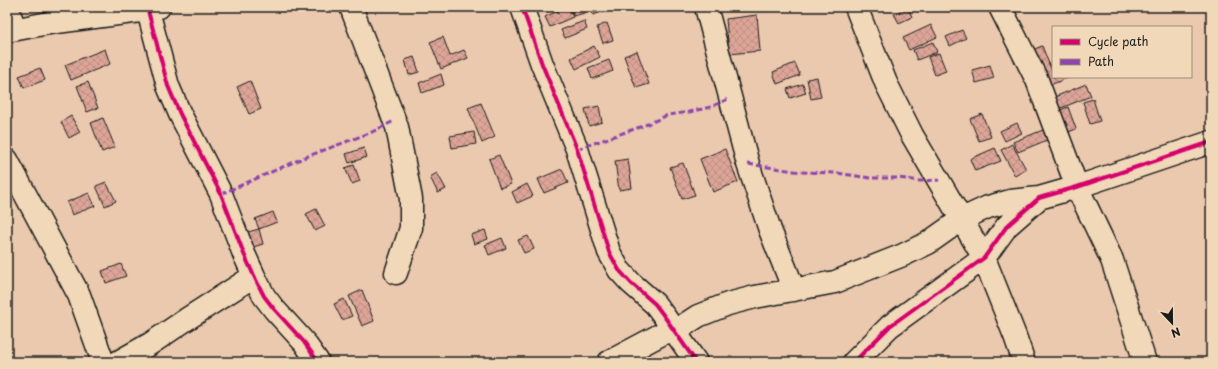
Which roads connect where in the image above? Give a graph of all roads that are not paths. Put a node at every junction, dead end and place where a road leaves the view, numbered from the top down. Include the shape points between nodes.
1 (7, 7) edge
2 (351, 7) edge
3 (522, 7) edge
4 (706, 7) edge
5 (856, 7) edge
6 (1000, 7) edge
7 (151, 8) edge
8 (11, 30) edge
9 (1211, 142) edge
10 (7, 160) edge
11 (1077, 187) junction
12 (1039, 198) junction
13 (962, 219) junction
14 (984, 258) junction
15 (396, 273) dead end
16 (254, 276) junction
17 (794, 290) junction
18 (674, 330) junction
19 (103, 362) edge
20 (118, 362) edge
21 (318, 362) edge
22 (609, 362) edge
23 (696, 362) edge
24 (854, 362) edge
25 (1024, 362) edge
26 (1145, 362) edge

1 - 8 street
2 - 15 street via 397,127 411,199 411,228
3 - 18 street via 577,149 609,252 619,270 654,304
4 - 17 street via 748,164
5 - 13 street via 886,83 912,135
6 - 11 street via 1037,80
7 - 8 street
7 - 16 street via 168,86 221,194
9 - 11 street
10 - 19 street via 79,295
11 - 12 street
11 - 26 street via 1112,260
12 - 13 street via 1010,201 988,207
12 - 14 street via 1007,226
13 - 14 street
13 - 17 street via 928,243 903,255 835,282
14 - 24 street via 890,326
14 - 25 street
16 - 20 street
16 - 21 street via 268,300
17 - 18 street via 728,304 698,316
18 - 22 street
18 - 23 street

